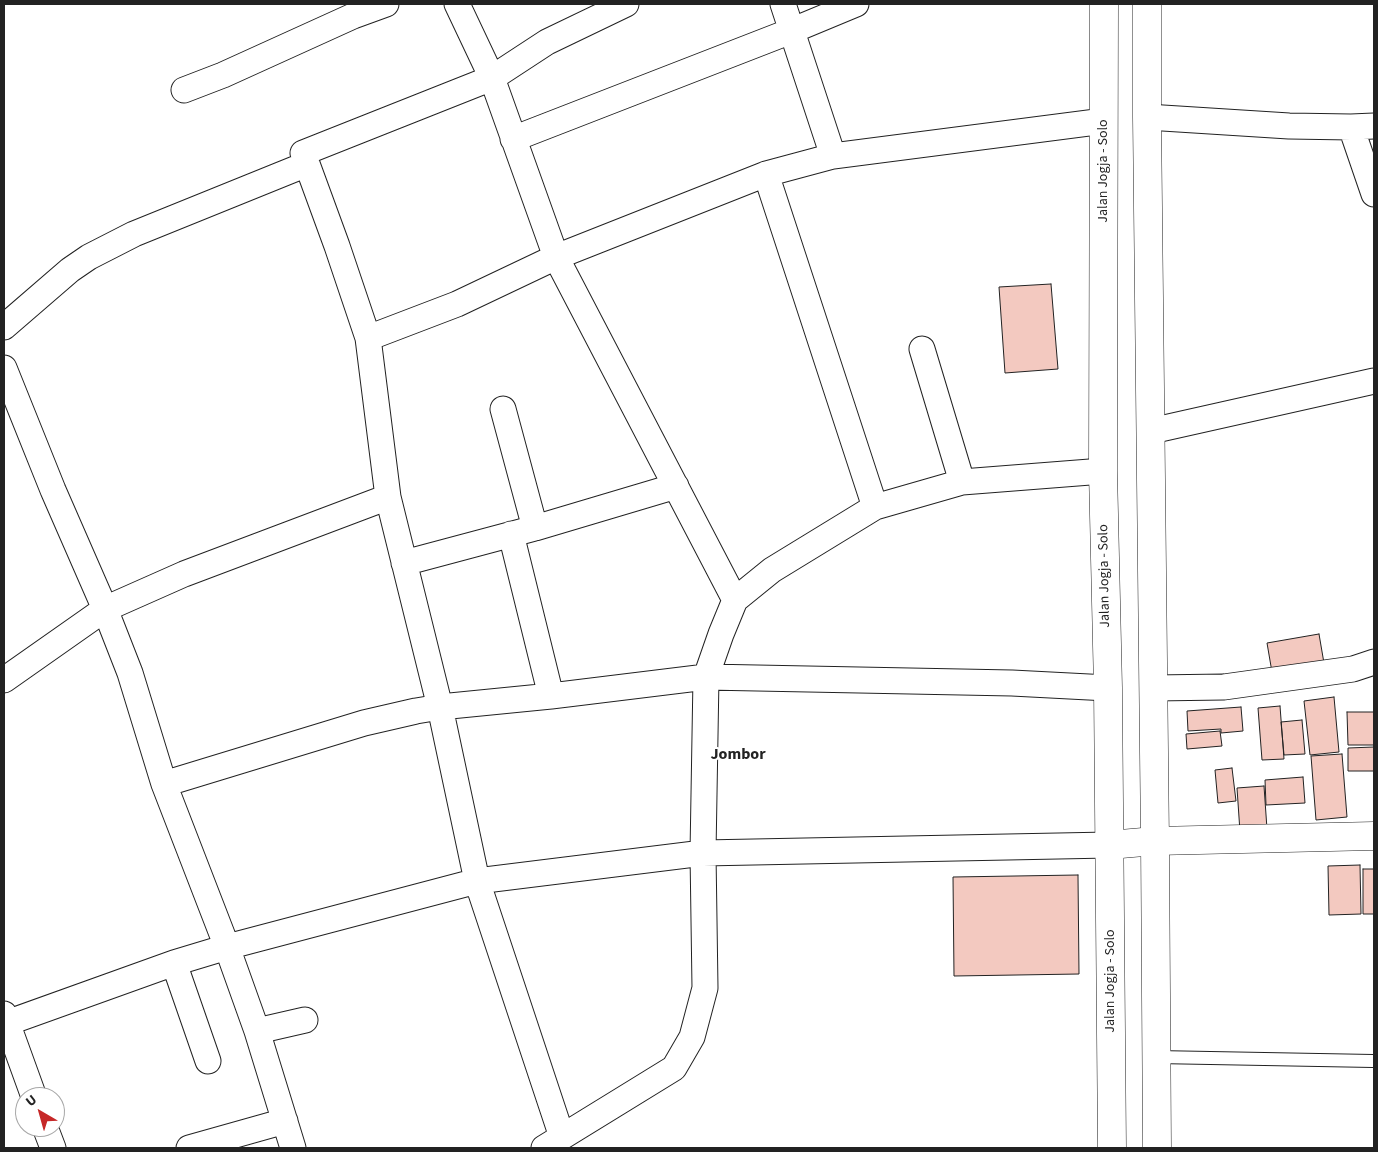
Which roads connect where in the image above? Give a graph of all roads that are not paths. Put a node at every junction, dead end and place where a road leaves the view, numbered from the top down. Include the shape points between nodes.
1 (386, 4) edge
2 (457, 4) edge
3 (626, 4) edge
4 (783, 4) edge
5 (856, 4) edge
6 (1104, 4) edge
7 (1147, 4) edge
8 (791, 31) junction
9 (492, 78) junction
10 (184, 90) dead end
11 (1147, 117) junction
12 (1104, 122) junction
13 (1363, 127) edge
14 (513, 139) junction
15 (833, 156) junction
16 (307, 164) junction
17 (766, 174) junction
18 (1374, 194) edge
19 (556, 257) junction
20 (4, 327) edge
21 (368, 338) junction
22 (922, 349) dead end
23 (4, 368) edge
24 (1374, 381) edge
25 (503, 409) dead end
26 (1151, 431) junction
27 (1103, 472) junction
28 (962, 482) junction
29 (676, 486) junction
30 (388, 497) junction
31 (875, 507) junction
32 (535, 528) junction
33 (511, 534) junction
34 (404, 562) junction
35 (735, 600) junction
36 (105, 609) junction
37 (1374, 662) edge
38 (706, 677) junction
39 (4, 680) edge
40 (1108, 688) junction
41 (1154, 688) junction
42 (551, 696) junction
43 (440, 707) junction
44 (164, 784) junction
45 (1374, 836) edge
46 (1155, 841) junction
47 (1109, 845) junction
48 (703, 853) junction
49 (477, 881) junction
50 (227, 946) junction
51 (174, 963) junction
52 (5, 1020) edge
53 (304, 1020) dead end
54 (257, 1031) junction
55 (1156, 1057) junction
56 (208, 1061) dead end
57 (1373, 1061) dead end
58 (30, 1087) edge
59 (285, 1121) junction
60 (553, 1142) edge
61 (189, 1148) edge
62 (293, 1148) edge
63 (1112, 1148) edge
64 (1157, 1148) edge

1 - 10 street
2 - 9 street
3 - 9 street via 547,42
4 - 8 street
5 - 8 street
6 - 12 main road, Jalan Jogja - Solo
7 - 11 main road
8 - 14 street
8 - 15 street
9 - 14 street
9 - 16 street via 303,153
11 - 13 street
11 - 26 main road
12 - 15 street
12 - 27 main road, Jalan Jogja - Solo
13 - 18 street
14 - 19 street
15 - 17 street
16 - 20 street via 134,234 90,257 70,270
16 - 21 street
17 - 19 street
17 - 31 street
19 - 21 street via 457,304
19 - 29 street
21 - 30 street
22 - 28 street
23 - 36 street
24 - 26 street
25 - 32 street
26 - 41 main road
27 - 28 street
27 - 40 main road, Jalan Jogja - Solo
28 - 31 street
29 - 32 street
29 - 35 street
30 - 34 street
30 - 36 street via 184,574
31 - 35 street via 772,570
32 - 33 street
33 - 34 street
33 - 42 street
34 - 43 street
35 - 38 street
36 - 39 street
36 - 44 street via 130,673
37 - 41 street via 1353,669 1224,687
38 - 40 street
38 - 42 street
38 - 48 street
40 - 47 main road, Jalan Jogja - Solo
41 - 46 main road
42 - 43 street
43 - 44 street via 364,723
43 - 49 street
44 - 50 street
45 - 46 main road
46 - 47 main road
46 - 55 main road
47 - 48 street
47 - 63 main road, Jalan Jogja - Solo
48 - 49 street
48 - 60 street via 705,988 692,1037 674,1068
49 - 50 street
49 - 60 street
50 - 51 street
50 - 54 street
51 - 52 street
51 - 56 street
52 - 58 street
53 - 54 street
54 - 59 street
55 - 57 lane
55 - 64 main road
59 - 61 street
59 - 62 street

